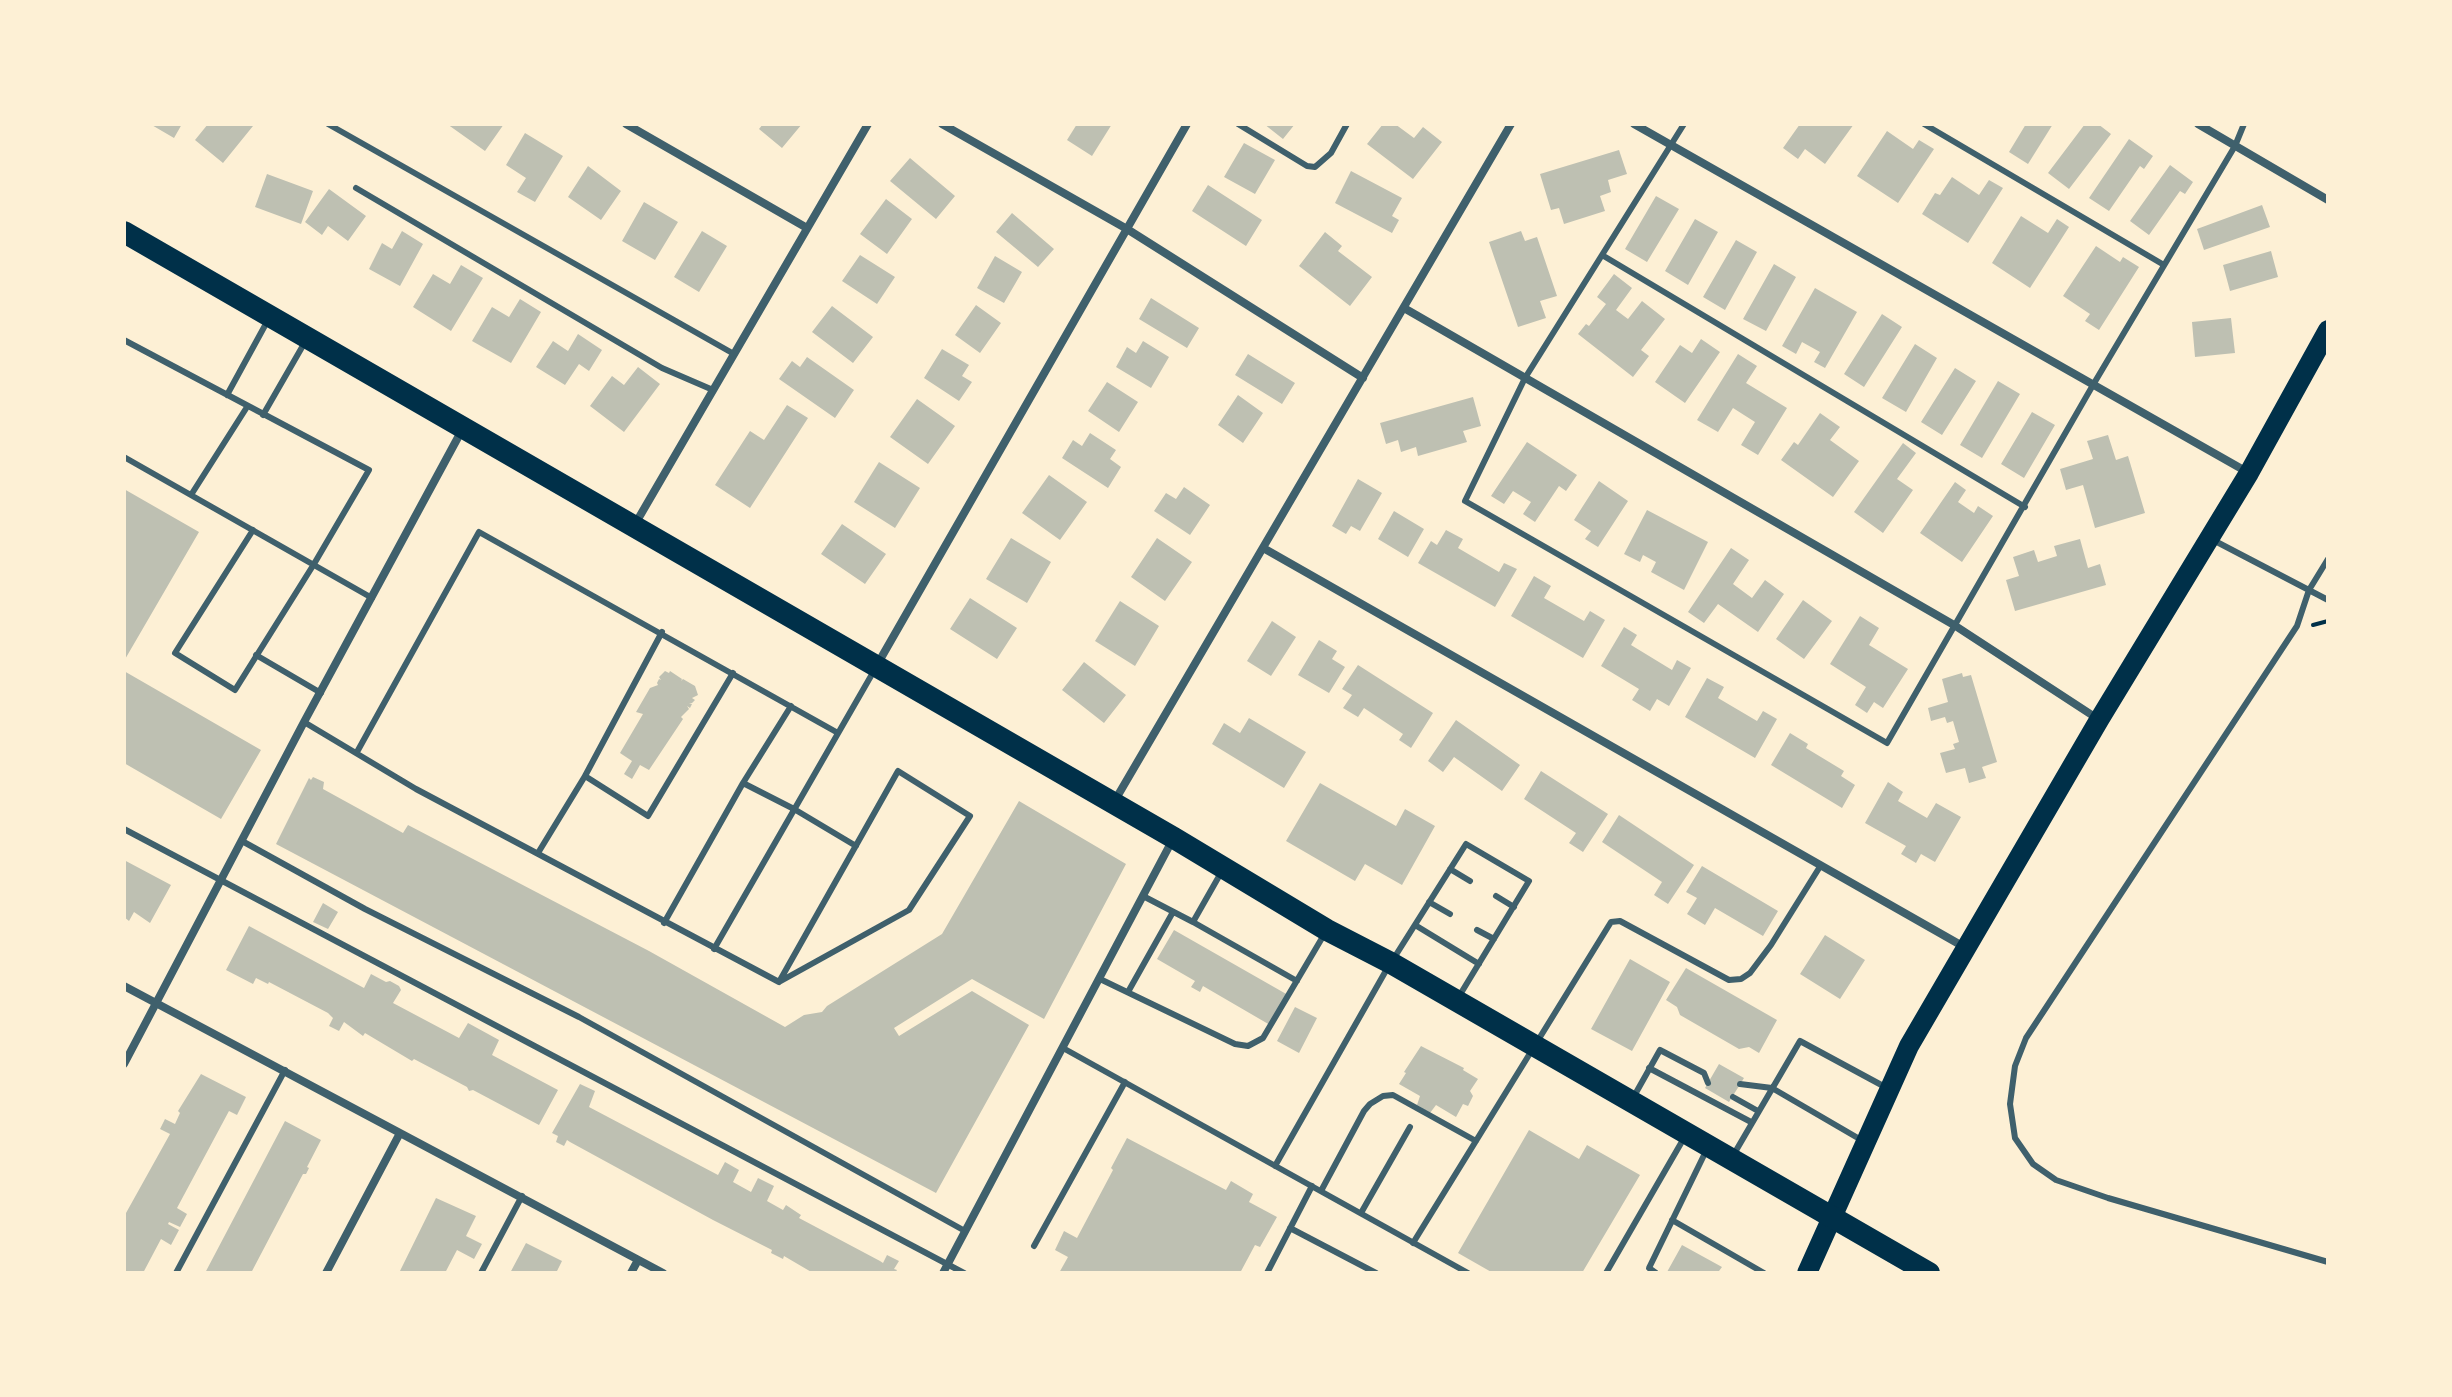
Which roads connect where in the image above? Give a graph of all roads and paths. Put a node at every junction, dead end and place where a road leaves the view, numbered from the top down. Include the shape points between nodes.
1 (328, 124) edge
2 (626, 124) edge
3 (868, 124) edge
4 (942, 124) edge
5 (1187, 124) edge
6 (1238, 124) edge
7 (1347, 124) edge
8 (1511, 124) edge
9 (1634, 124) edge
10 (1684, 124) edge
11 (1924, 124) edge
12 (2198, 124) edge
13 (2244, 124) edge
14 (1672, 145) junction
15 (2235, 146) junction
16 (356, 188) dead end
17 (2328, 200) edge
18 (807, 228) junction
19 (1127, 229) junction
20 (124, 232) edge
21 (1602, 255) junction
22 (2164, 265) junction
23 (1404, 308) junction
24 (270, 317) junction
25 (2328, 330) edge
26 (307, 339) junction
27 (124, 340) edge
28 (734, 354) junction
29 (2322, 355) edge
30 (1363, 378) junction
31 (1525, 378) junction
32 (2093, 385) junction
33 (713, 390) junction
34 (227, 395) junction
35 (247, 407) junction
36 (263, 415) junction
37 (463, 428) junction
38 (124, 457) edge
39 (2249, 473) junction
40 (191, 495) junction
41 (2025, 507) junction
42 (634, 526) junction
43 (253, 530) junction
44 (2210, 538) junction
45 (1265, 549) junction
46 (2328, 559) edge
47 (314, 564) junction
48 (2309, 590) junction
49 (372, 598) junction
50 (2328, 600) edge
51 (2328, 621) edge
52 (1954, 625) junction
53 (2311, 627) dead end
54 (662, 632) junction
55 (256, 655) junction
56 (877, 666) junction
57 (733, 673) junction
58 (321, 693) junction
59 (791, 706) junction
60 (2099, 720) junction
61 (304, 722) junction
62 (838, 733) junction
63 (357, 752) junction
64 (585, 776) junction
65 (743, 783) junction
66 (1114, 803) junction
67 (794, 809) junction
68 (124, 829) edge
69 (1174, 838) junction
70 (242, 841) junction
71 (856, 846) junction
72 (538, 853) junction
73 (1821, 865) junction
74 (1224, 868) junction
75 (1450, 869) junction
76 (1470, 881) dead end
77 (221, 882) junction
78 (1143, 896) junction
79 (1496, 896) dead end
80 (1429, 902) junction
81 (1514, 907) junction
82 (1173, 912) junction
83 (1450, 914) dead end
84 (1193, 922) junction
85 (664, 923) junction
86 (1415, 925) junction
87 (1327, 930) junction
88 (1477, 930) dead end
89 (1494, 939) junction
90 (1966, 948) junction
91 (714, 949) junction
92 (1391, 963) junction
93 (1479, 964) junction
94 (1100, 979) junction
95 (1297, 981) junction
96 (779, 982) junction
97 (124, 986) edge
98 (1128, 992) junction
99 (1456, 1000) junction
100 (156, 1004) junction
101 (1535, 1046) junction
102 (1063, 1048) junction
103 (124, 1064) edge
104 (1649, 1068) junction
105 (285, 1070) junction
106 (1715, 1070) dead end
107 (1704, 1073) junction
108 (1125, 1082) junction
109 (1708, 1083) dead end
110 (1740, 1084) dead end
111 (1772, 1088) junction
112 (1890, 1089) junction
113 (1733, 1097) dead end
114 (1631, 1101) junction
115 (1758, 1111) junction
116 (1751, 1122) junction
117 (1410, 1127) dead end
118 (400, 1133) junction
119 (1687, 1133) junction
120 (1476, 1141) junction
121 (1866, 1143) junction
122 (1708, 1145) junction
123 (1732, 1159) junction
124 (1275, 1166) junction
125 (1312, 1186) junction
126 (1321, 1191) junction
127 (522, 1196) junction
128 (1361, 1213) junction
129 (1833, 1218) junction
130 (1672, 1220) junction
131 (1290, 1228) junction
132 (965, 1231) junction
133 (1413, 1243) junction
134 (1034, 1246) dead end
135 (638, 1260) junction
136 (2328, 1262) edge
137 (945, 1269) edge
138 (176, 1273) edge
139 (326, 1273) edge
140 (481, 1273) edge
141 (631, 1273) edge
142 (663, 1273) edge
143 (964, 1273) edge
144 (1267, 1273) edge
145 (1376, 1273) edge
146 (1468, 1273) edge
147 (1606, 1273) edge
148 (1656, 1273) edge
149 (1764, 1273) edge
150 (1807, 1273) edge
151 (1929, 1273) edge

1 - 28 lane
2 - 18 street
3 - 18 street
4 - 19 street
5 - 19 street
6 - 7 lane via 1315,167 1331,153
8 - 23 street
9 - 14 street
10 - 14 lane
11 - 22 lane
12 - 15 street
13 - 15 lane
14 - 21 lane
14 - 32 street
15 - 17 street
15 - 22 lane
16 - 33 lane via 662,368
18 - 28 street
19 - 30 street
19 - 56 street
20 - 24 highway
21 - 31 lane
21 - 41 lane
22 - 32 lane
23 - 30 street
23 - 31 street
24 - 26 highway
24 - 34 lane
25 - 29 main road
26 - 36 lane
26 - 37 highway
27 - 34 lane
28 - 33 street
29 - 39 main road
30 - 45 street
31 - 52 street
31 - 52 lane via 1465,501 1887,743
32 - 39 street
32 - 41 lane
33 - 42 street
34 - 35 lane
35 - 36 lane
35 - 40 lane
36 - 47 lane via 369,470
37 - 42 highway
37 - 49 street
38 - 40 lane
39 - 44 main road
40 - 43 lane
41 - 52 lane
42 - 56 highway
43 - 47 lane
43 - 55 lane via 175,653 235,690
44 - 48 lane
44 - 60 main road
45 - 66 street
45 - 73 street
46 - 48 lane
47 - 49 lane
47 - 55 lane
48 - 50 lane
48 - 136 lane via 2297,626 2026,1038 2015,1066 2010,1104 2015,1138 2033,1164 2056,1180
49 - 58 street
51 - 53 path
52 - 60 street
54 - 57 lane
54 - 63 lane via 479,532
54 - 64 lane
55 - 58 lane
56 - 62 lane
56 - 66 highway
57 - 59 lane
57 - 64 lane via 648,816
58 - 61 street
59 - 62 lane
59 - 65 lane
60 - 90 main road
61 - 63 lane
61 - 70 street
62 - 67 lane
63 - 72 lane
64 - 72 lane
65 - 67 lane
65 - 85 lane
66 - 69 highway
67 - 71 lane
67 - 91 lane
68 - 77 lane
69 - 74 highway
69 - 78 street
70 - 77 street
70 - 132 lane via 579,1017
71 - 96 lane
71 - 96 lane via 898,771 970,816 909,910
72 - 85 lane
73 - 90 street
73 - 101 lane via 1771,945 1741,979 1729,980 1620,921 1611,922
74 - 84 lane
74 - 87 highway
75 - 76 lane
75 - 80 lane
75 - 81 lane via 1466,844 1479,851 1529,881
77 - 100 street
77 - 137 lane
78 - 82 lane
78 - 94 street
79 - 81 lane
80 - 83 lane
80 - 86 lane
81 - 89 lane
82 - 84 lane
82 - 98 lane
84 - 95 lane
85 - 91 lane
86 - 92 lane
86 - 93 lane
87 - 92 highway
87 - 95 lane
88 - 89 lane
89 - 93 lane
90 - 112 main road
91 - 96 lane
92 - 99 highway
92 - 124 lane
93 - 99 lane
94 - 98 lane
94 - 102 street
95 - 98 lane via 1263,1038 1248,1046
97 - 100 street
99 - 101 highway
100 - 103 street
100 - 105 street
101 - 114 highway
101 - 120 lane
102 - 108 lane
102 - 132 street
104 - 107 lane via 1660,1050
104 - 114 lane
104 - 116 lane
105 - 118 street
105 - 138 lane
106 - 107 lane
107 - 109 lane
108 - 124 lane
108 - 134 lane
110 - 111 lane
111 - 112 lane via 1800,1041
111 - 115 lane
111 - 121 lane
112 - 121 main road
113 - 115 lane
114 - 119 highway
115 - 116 lane
116 - 123 lane
117 - 128 lane
118 - 127 street
118 - 139 street
119 - 122 highway
119 - 147 lane
120 - 126 lane via 1393,1095 1383,1096 1364,1111
120 - 133 lane
121 - 129 main road
122 - 123 highway
122 - 130 lane
123 - 129 highway
124 - 125 lane
125 - 126 lane
125 - 131 lane
126 - 128 lane
127 - 135 street
127 - 140 lane
128 - 133 lane
129 - 150 main road
129 - 151 highway
130 - 148 lane via 1649,1268
130 - 149 lane
131 - 144 lane
131 - 145 lane
132 - 137 street
133 - 146 lane
135 - 141 street
135 - 142 street
137 - 143 lane

